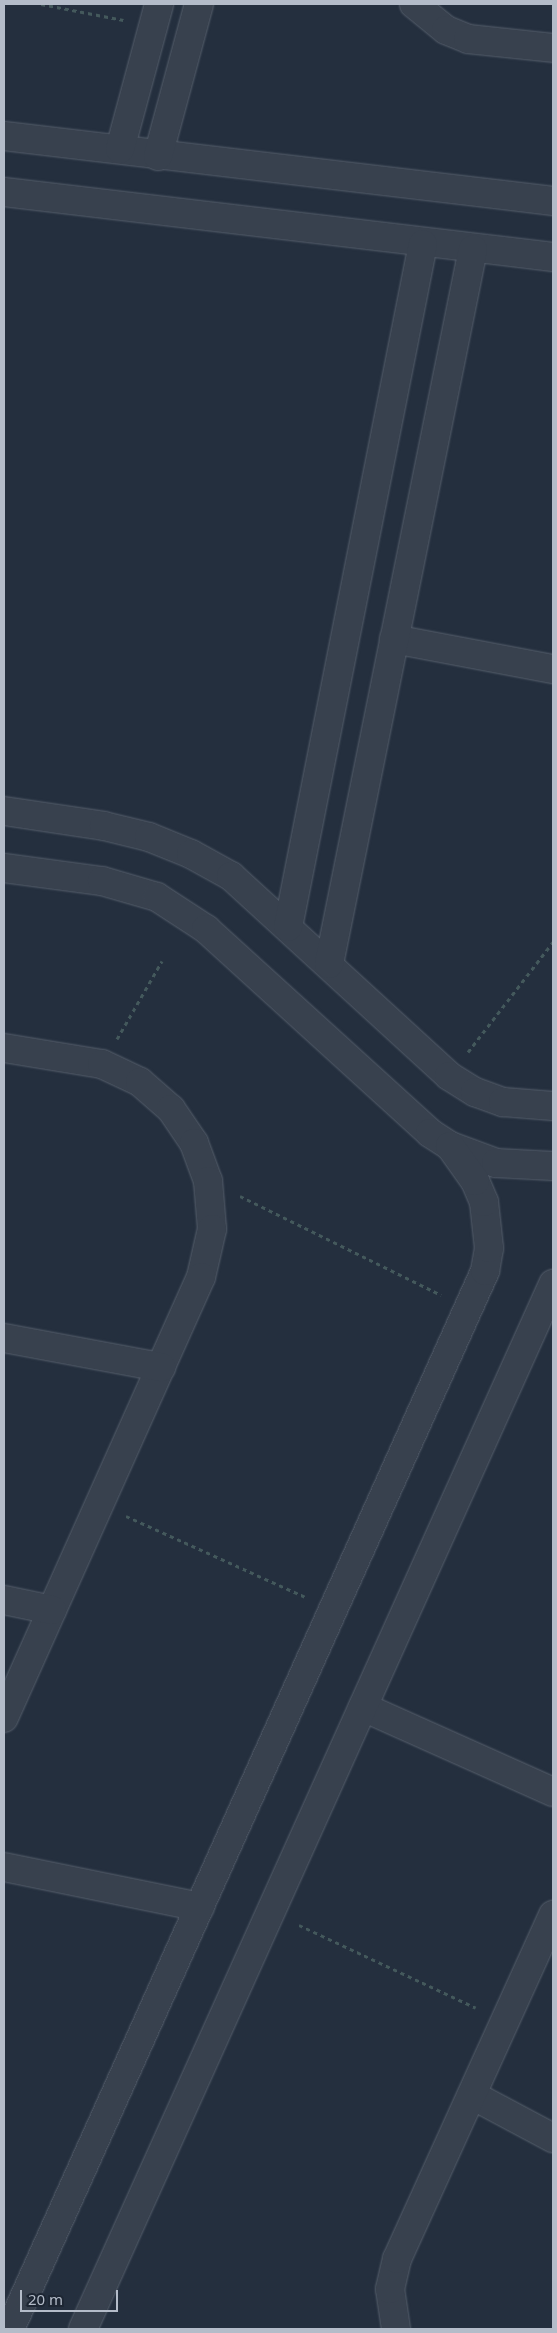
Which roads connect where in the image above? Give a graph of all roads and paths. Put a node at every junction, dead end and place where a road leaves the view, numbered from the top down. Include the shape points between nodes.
1 (41, 4) edge
2 (199, 4) edge
3 (414, 4) edge
4 (156, 15) edge
5 (553, 48) edge
6 (4, 136) edge
7 (120, 149) junction
8 (158, 156) junction
9 (4, 192) edge
10 (553, 200) edge
11 (423, 244) junction
12 (472, 249) junction
13 (553, 257) edge
14 (394, 639) junction
15 (553, 669) edge
16 (4, 811) edge
17 (4, 868) edge
18 (288, 927) junction
19 (553, 942) edge
20 (162, 961) dead end
21 (329, 964) junction
22 (4, 1048) edge
23 (102, 1064) junction
24 (449, 1076) junction
25 (553, 1106) edge
26 (450, 1146) junction
27 (553, 1166) edge
28 (208, 1181) junction
29 (553, 1284) edge
30 (468, 1308) junction
31 (4, 1338) edge
32 (161, 1367) junction
33 (99, 1504) junction
34 (4, 1600) edge
35 (52, 1610) junction
36 (333, 1610) junction
37 (363, 1707) junction
38 (4, 1718) edge
39 (553, 1792) edge
40 (4, 1868) edge
41 (200, 1907) junction
42 (271, 1912) junction
43 (553, 1915) edge
44 (505, 2022) junction
45 (472, 2095) junction
46 (553, 2138) edge
47 (10, 2329) edge
48 (83, 2329) edge
49 (396, 2329) edge

1 - 4 path
2 - 8 street
3 - 5 street via 446,30 468,39
4 - 7 street
6 - 7 street
7 - 8 street
8 - 10 street
9 - 11 street
11 - 12 street
11 - 18 street
12 - 13 street
12 - 14 street
14 - 15 street
14 - 21 street
16 - 18 street via 104,826 149,837 191,854 231,876
17 - 26 street via 130,887 182,911 206,928 411,1117
18 - 21 street
19 - 24 path
20 - 23 path
21 - 24 street
22 - 23 street
23 - 28 street via 140,1082 171,1109 194,1142
24 - 25 street via 475,1092 503,1102
26 - 27 street via 496,1163
26 - 30 street via 475,1181 489,1224 485,1271
28 - 30 path
28 - 32 street via 212,1229 201,1276
29 - 37 street
30 - 36 street
31 - 32 street
32 - 33 street
33 - 35 street
33 - 36 path
34 - 35 street
35 - 38 street
36 - 41 street
37 - 39 street
37 - 42 street
40 - 41 street
41 - 47 street
42 - 44 path
42 - 48 street
43 - 44 street
44 - 45 street
45 - 46 street
45 - 49 street via 397,2259 390,2289

